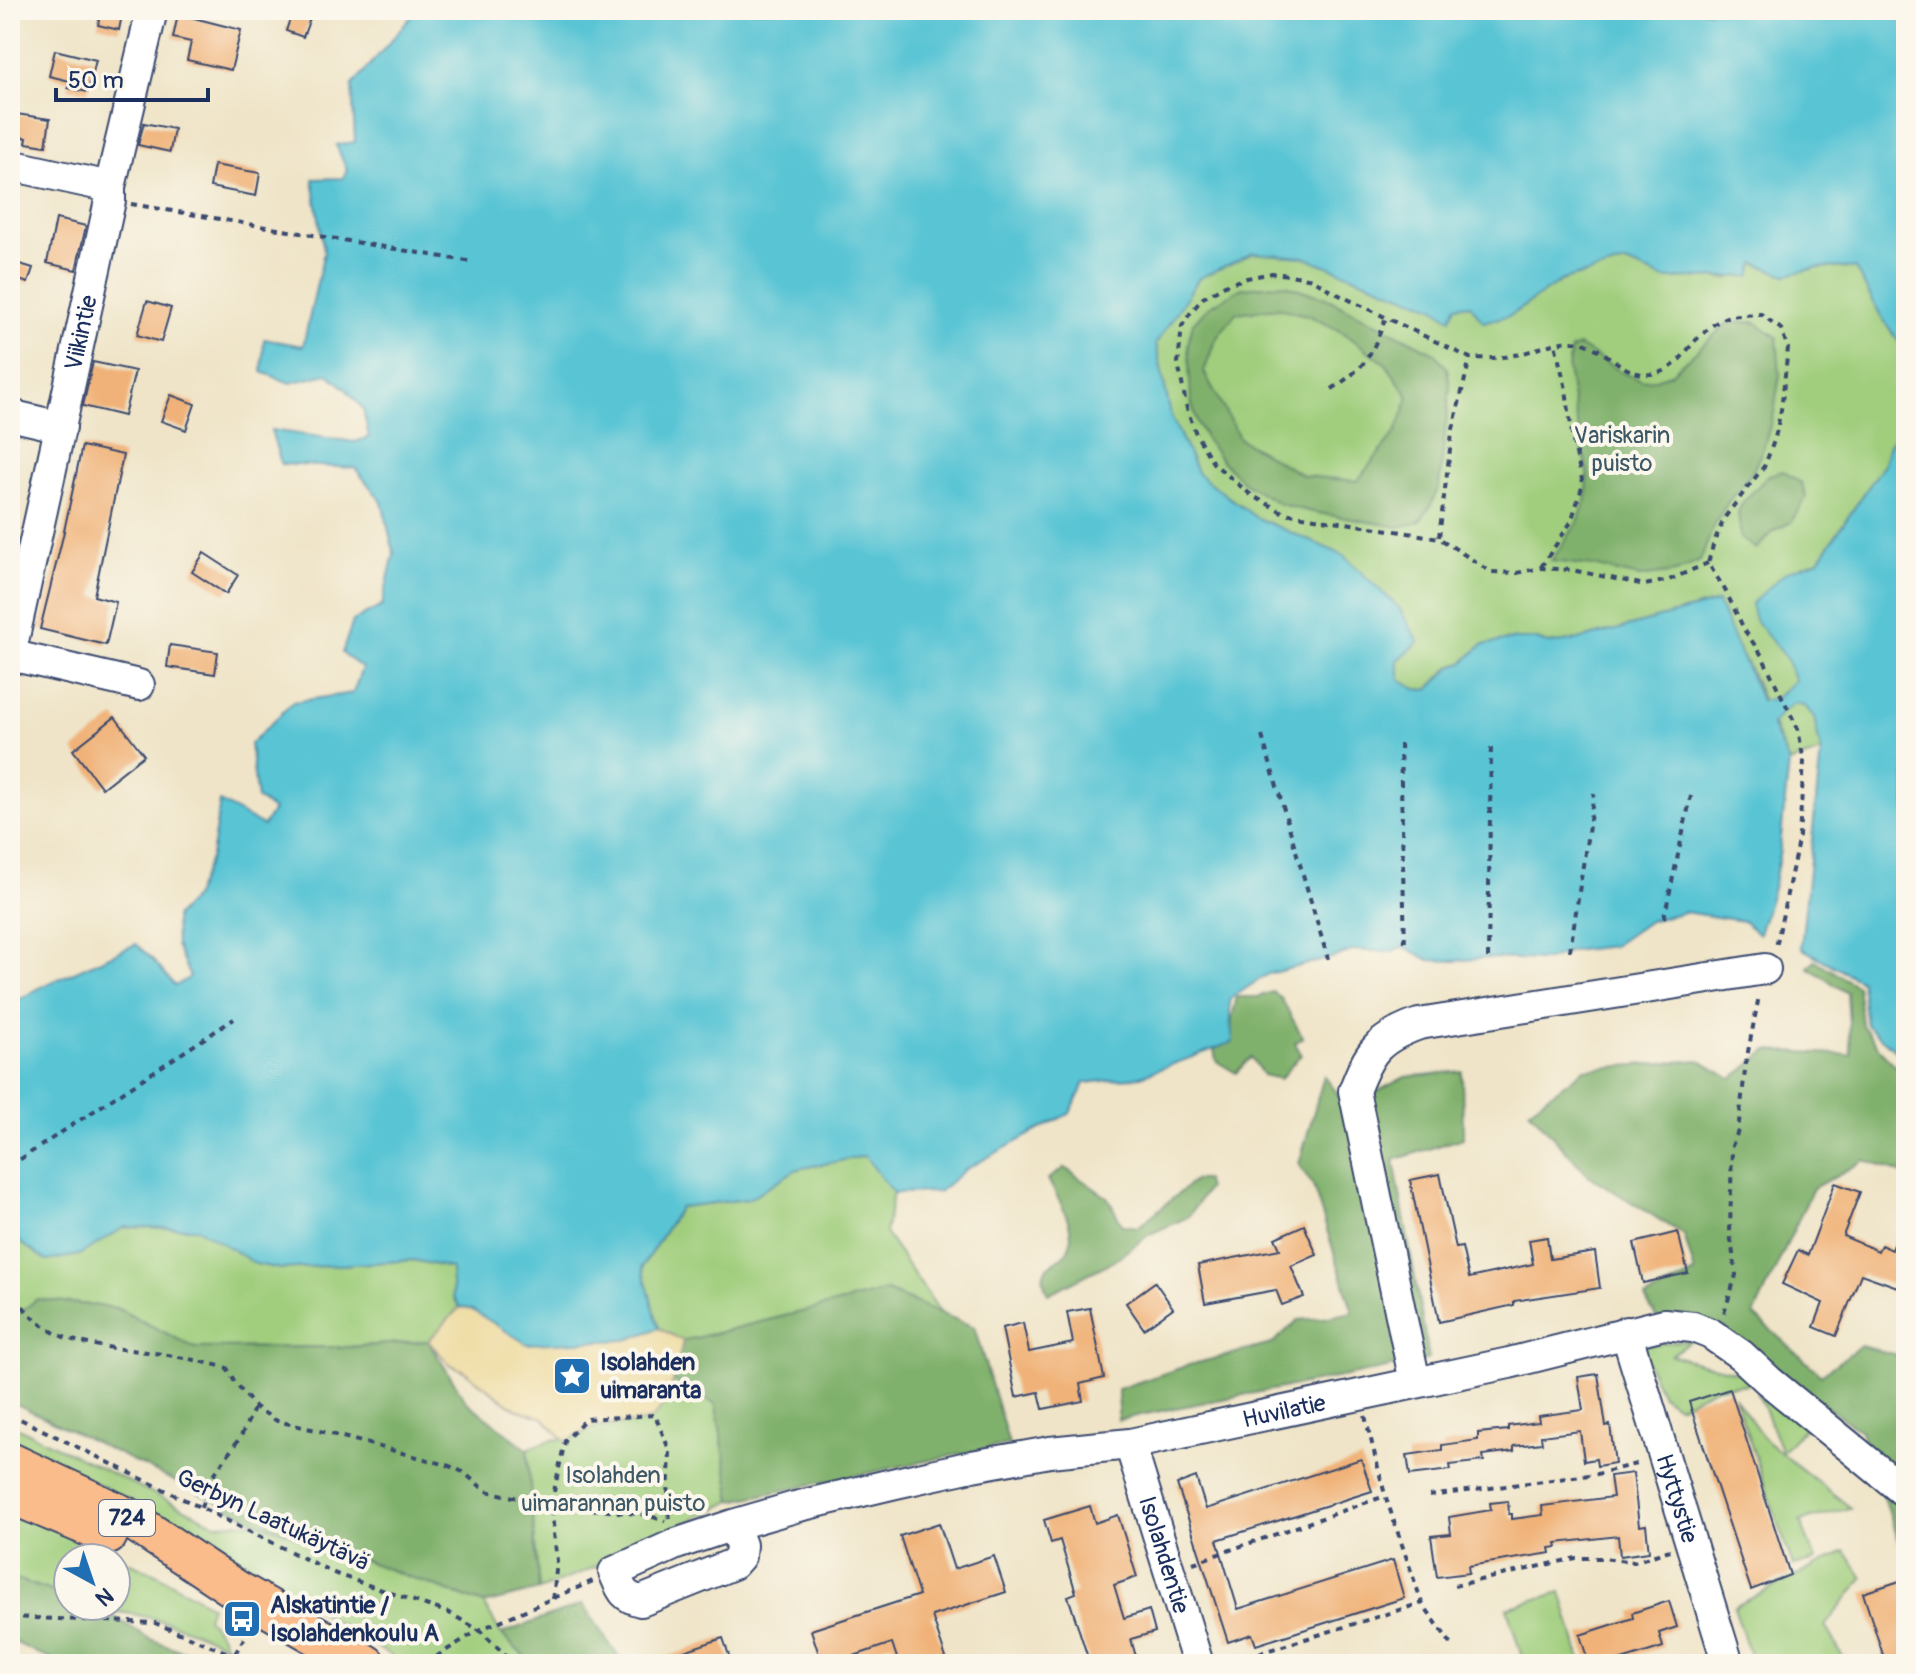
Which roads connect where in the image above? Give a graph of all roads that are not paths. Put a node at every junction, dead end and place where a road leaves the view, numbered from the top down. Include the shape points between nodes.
1 (152, 10) edge
2 (10, 165) edge
3 (110, 194) junction
4 (10, 415) edge
5 (61, 427) junction
6 (10, 655) edge
7 (139, 685) dead end
8 (1765, 969) road end
9 (1626, 1332) junction
10 (1415, 1382) junction
11 (1130, 1444) junction
12 (10, 1462) edge
13 (1906, 1493) edge
14 (10, 1494) edge
15 (614, 1572) road end
16 (235, 1589) junction
17 (366, 1664) edge
18 (1198, 1664) edge
19 (1728, 1664) edge

1 - 3 street, Viikintie
2 - 3 street
3 - 5 street, Viikintie
4 - 5 street
5 - 6 street, Viikintie
6 - 7 street
8 - 10 street via 1419,1024 1381,1043 1365,1062 1354,1091
9 - 10 street, Huvilatie
9 - 13 street, Huvilatie via 1664,1324 1711,1334
9 - 19 street, Hyttystie
10 - 11 street, Huvilatie
11 - 15 street, Huvilatie via 972,1466 795,1507 676,1544
11 - 18 street, Isolahdentie
12 - 16 main road, 724 via 127,1517
14 - 16 main road, 724
16 - 17 main road, 724

